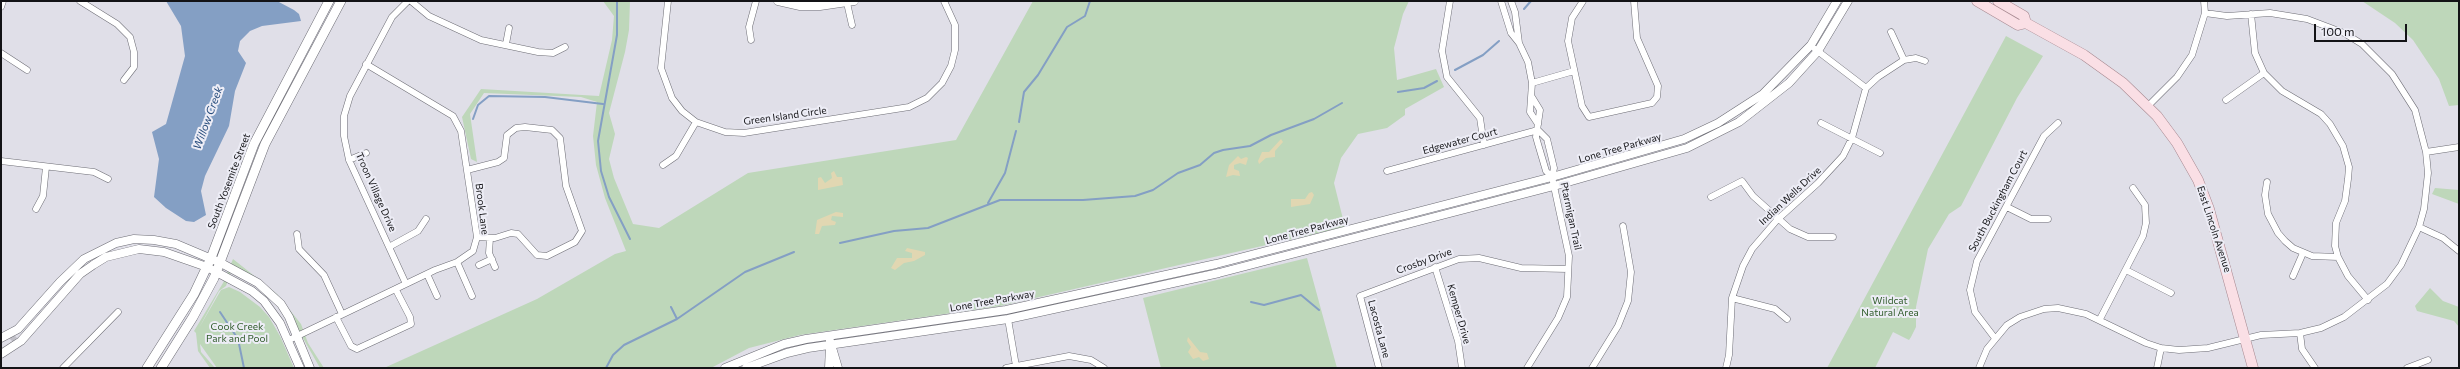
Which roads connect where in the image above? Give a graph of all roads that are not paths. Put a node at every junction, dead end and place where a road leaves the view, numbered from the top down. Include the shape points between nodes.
1 (3, 1) edge
2 (80, 1) edge
3 (94, 1) edge
4 (329, 1) edge
5 (341, 1) edge
6 (409, 1) edge
7 (668, 1) edge
8 (756, 1) edge
9 (778, 1) edge
10 (944, 1) edge
11 (1450, 1) edge
12 (1501, 1) edge
13 (1510, 1) edge
14 (1583, 1) edge
15 (1634, 1) edge
16 (1837, 1) edge
17 (1848, 1) edge
18 (1977, 1) edge
19 (1998, 1) edge
20 (2204, 1) edge
21 (851, 2) edge
22 (1, 7) edge
23 (90, 7) junction
24 (2205, 13) junction
25 (2251, 14) junction
26 (962, 23) dead end
27 (2026, 23) junction
28 (852, 25) dead end
29 (955, 25) junction
30 (509, 28) dead end
31 (1891, 32) dead end
32 (751, 40) dead end
33 (1519, 43) junction
34 (506, 44) junction
35 (1810, 45) junction
36 (565, 47) dead end
37 (1818, 51) junction
38 (1, 53) edge
39 (1904, 60) junction
40 (1925, 61) dead end
41 (366, 64) junction
42 (27, 70) dead end
43 (1574, 72) junction
44 (2264, 73) junction
45 (124, 80) dead end
46 (1532, 83) junction
47 (1866, 88) junction
48 (1532, 97) junction
49 (2226, 100) dead end
50 (2148, 106) junction
51 (696, 122) junction
52 (1821, 123) dead end
53 (2058, 123) dead end
54 (1538, 127) junction
55 (1852, 138) junction
56 (1484, 145) junction
57 (2459, 147) edge
58 (2426, 152) junction
59 (366, 153) dead end
60 (1880, 153) dead end
61 (349, 160) junction
62 (1, 161) edge
63 (663, 165) dead end
64 (46, 167) junction
65 (467, 170) junction
66 (1387, 171) dead end
67 (1552, 177) junction
68 (108, 179) dead end
69 (2266, 182) dead end
70 (1554, 186) junction
71 (2133, 188) dead end
72 (1711, 197) dead end
73 (2007, 207) junction
74 (36, 209) dead end
75 (426, 219) dead end
76 (2048, 219) dead end
77 (1778, 220) junction
78 (1622, 226) dead end
79 (2420, 227) junction
80 (297, 234) dead end
81 (1832, 237) dead end
82 (477, 238) junction
83 (490, 238) junction
84 (389, 247) junction
85 (2459, 251) edge
86 (2303, 253) junction
87 (2338, 257) junction
88 (211, 258) junction
89 (492, 259) junction
90 (457, 262) junction
91 (221, 263) junction
92 (479, 265) dead end
93 (207, 267) junction
94 (495, 267) dead end
95 (1435, 267) junction
96 (1568, 269) junction
97 (2126, 270) junction
98 (217, 272) junction
99 (427, 274) junction
100 (2293, 276) dead end
101 (406, 284) junction
102 (396, 290) junction
103 (2171, 293) dead end
104 (437, 296) dead end
105 (472, 296) dead end
106 (1360, 296) joint
107 (1732, 298) junction
108 (2368, 300) junction
109 (118, 312) dead end
110 (342, 314) junction
111 (1007, 315) junction
112 (336, 317) junction
113 (1787, 319) dead end
114 (2100, 319) junction
115 (2300, 333) junction
116 (298, 335) junction
117 (829, 336) junction
118 (26, 337) junction
119 (1994, 337) junction
120 (8, 338) edge
121 (2245, 338) junction
122 (289, 340) junction
123 (830, 345) junction
124 (2161, 348) junction
125 (9, 349) junction
126 (1, 354) edge
127 (2428, 360) dead end
128 (1016, 366) junction
129 (63, 368) edge
130 (147, 368) edge
131 (161, 368) edge
132 (300, 368) edge
133 (310, 368) edge
134 (726, 368) edge
135 (746, 368) edge
136 (829, 368) edge
137 (838, 368) edge
138 (1006, 368) edge
139 (1104, 368) edge
140 (1379, 368) edge
141 (1462, 368) edge
142 (1527, 368) edge
143 (1592, 368) edge
144 (1726, 368) edge
145 (1979, 368) edge
146 (2157, 368) edge
147 (2253, 368) edge
148 (2316, 368) edge
149 (2407, 368) edge

1 - 22 street
2 - 23 street
3 - 23 street
4 - 88 main road, South Yosemite Street via 254,144
5 - 91 main road, South Yosemite Street via 265,144
6 - 34 street via 429,16 458,31 481,40
6 - 41 street, Troon Village Drive via 392,17
7 - 51 street, Green Island Circle via 662,68 672,98 682,111
8 - 32 street via 749,27
9 - 21 street via 800,6
10 - 29 street, Green Island Circle
11 - 56 street via 1442,51 1447,77 1480,118
12 - 33 street via 1508,26
13 - 33 street via 1515,12
14 - 43 street via 1572,18 1568,40
15 - 43 street via 1637,38 1658,86 1656,98 1652,103 1589,117 1582,106
16 - 35 street, Lone Tree Parkway
17 - 37 street, Lone Tree Parkway
18 - 27 main road, East Lincoln Avenue via 2018,25
19 - 27 main road, East Lincoln Avenue via 2024,16
20 - 24 street
21 - 28 street
23 - 45 street via 130,37 134,67
24 - 25 street via 2227,16
24 - 50 street via 2197,43 2185,66
25 - 44 street via 2255,53
25 - 58 street via 2270,13 2307,19 2344,33 2362,44 2392,74 2405,92 2415,110
26 - 29 street
27 - 50 main road, East Lincoln Avenue via 2098,64
29 - 51 street, Green Island Circle via 955,50 951,66 942,83 927,98 909,107 744,133 725,132
30 - 34 street
31 - 39 street
33 - 46 street via 1528,62
34 - 36 street via 553,53
35 - 37 street
35 - 67 street, Lone Tree Parkway via 1763,94 1713,126 1661,147
37 - 47 street
37 - 70 street, Lone Tree Parkway via 1789,83 1768,101 1722,132 1664,156
38 - 42 street
39 - 40 street via 1916,58
39 - 47 street
41 - 61 street, Troon Village Drive via 350,96 344,116 344,136
41 - 65 street, Brook Lane via 454,116 461,131
43 - 46 street
44 - 49 street
44 - 87 street via 2282,91 2320,114 2330,124 2343,146 2349,167 2345,201 2336,222 2335,246
46 - 48 street
47 - 55 street, Indian Wells Drive
48 - 54 street via 1530,112
48 - 54 street via 1540,110
50 - 121 main road, East Lincoln Avenue via 2177,143 2198,180 2219,240
51 - 63 street via 676,156
52 - 55 street
53 - 73 street, South Buckingham Court via 2044,136
54 - 56 street, Edgewater Court
54 - 67 street via 1547,139 1554,168
54 - 67 street via 1536,137 1546,171
55 - 60 street
55 - 77 street, Indian Wells Drive via 1833,169
56 - 66 street, Edgewater Court
57 - 58 street
58 - 79 street via 2427,188
59 - 61 street
61 - 84 street, Troon Village Drive
62 - 64 street
64 - 68 street via 94,172
64 - 74 street via 42,196
65 - 82 street, Brook Lane
65 - 83 street via 504,158 507,135 516,128 552,130 560,138 566,186 582,231 579,237 565,249 547,256 537,255 518,234
67 - 70 street, Ptarmigan Trail
67 - 111 street, Lone Tree Parkway
69 - 86 street via 2265,203 2272,223 2285,241
70 - 96 street, Ptarmigan Trail via 1569,256
70 - 111 street, Lone Tree Parkway via 1219,273
71 - 97 street via 2145,205 2146,223 2143,236
72 - 77 street via 1742,180 1753,196
73 - 76 street via 2031,219
73 - 119 street, South Buckingham Court via 1977,261 1970,290 1975,312
75 - 84 street via 418,231
77 - 81 street via 1803,236
77 - 107 street, Indian Wells Drive via 1752,249
78 - 143 street via 1631,272 1628,301 1618,326
79 - 85 street via 2443,238
79 - 108 street via 2401,264 2387,284
80 - 110 street via 300,249 324,275
82 - 83 street
82 - 90 street, Brook Lane via 473,251
83 - 89 street via 489,253
84 - 101 street, Troon Village Drive
86 - 87 street via 2320,258
86 - 100 street
87 - 108 street via 2348,276
88 - 91 street
88 - 93 main road, South Yosemite Street
88 - 120 street via 176,244 154,240 134,239 116,243 97,251 74,267
89 - 92 street
89 - 94 street
90 - 99 street, Brook Lane
90 - 105 street
91 - 98 main road, South Yosemite Street
91 - 116 street via 245,274 281,304
93 - 98 street
93 - 118 street via 154,250 139,249 106,257 80,274
93 - 130 main road, South Yosemite Street via 175,326
95 - 96 street, Crosby Drive via 1459,260 1480,258 1522,268
95 - 106 street, Crosby Drive
95 - 141 street, Kemper Drive via 1458,341
96 - 142 street, Ptarmigan Trail via 1567,297
97 - 103 street
97 - 114 street
98 - 122 street via 240,283 264,301 280,322
98 - 131 main road, South Yosemite Street via 193,318
99 - 101 street, Brook Lane
99 - 104 street
101 - 102 street, Brook Lane
102 - 110 street, Brook Lane
102 - 112 street via 410,317 411,324 404,328 357,349 351,346
106 - 140 street, Lacosta Lane
107 - 113 street via 1775,310
107 - 144 street, Indian Wells Drive
108 - 115 street via 2333,323
109 - 129 street
110 - 112 street, Brook Lane
111 - 117 street, Lone Tree Parkway
111 - 123 street, Lone Tree Parkway
111 - 128 street
112 - 116 street, Brook Lane
114 - 119 street via 2073,310 2044,309 2020,317
114 - 124 street
115 - 121 street via 2273,333
115 - 148 street via 2302,349
116 - 122 street, Brook Lane
116 - 133 street
117 - 123 street
117 - 134 street, Lone Tree Parkway via 784,344
118 - 120 street
118 - 125 street
119 - 145 street
120 - 125 street
121 - 124 street via 2195,350
121 - 147 main road, East Lincoln Avenue
122 - 132 street
123 - 135 street, Lone Tree Parkway via 787,353
123 - 136 street
123 - 137 street
124 - 146 street
125 - 126 street
127 - 149 street
128 - 138 street
128 - 139 street via 1069,356 1091,360

